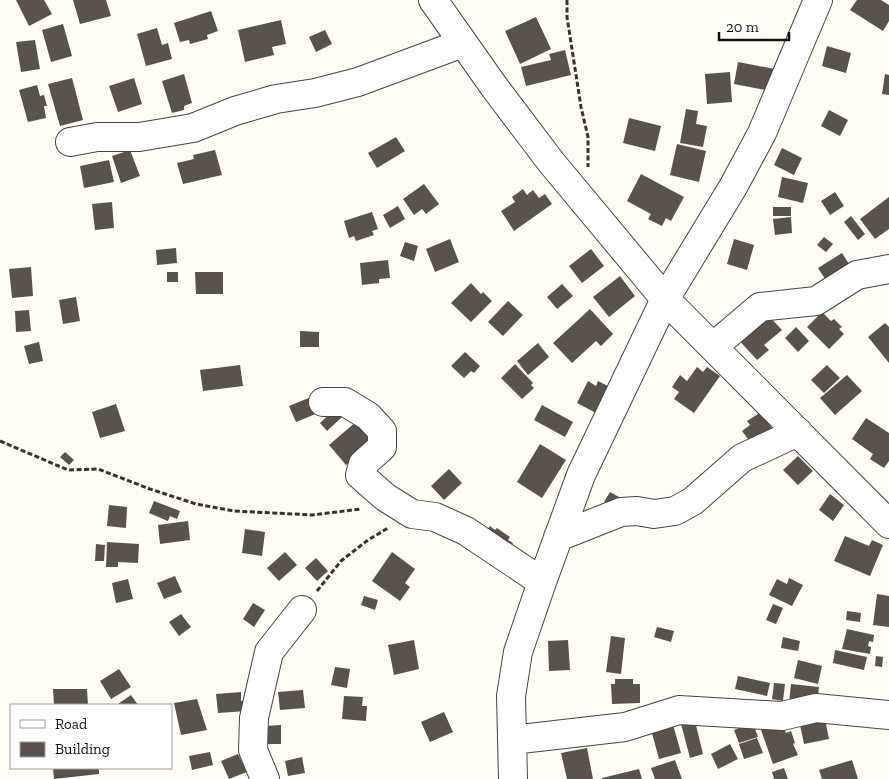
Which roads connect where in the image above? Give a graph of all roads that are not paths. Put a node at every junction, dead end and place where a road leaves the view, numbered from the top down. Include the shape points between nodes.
1 (433, 0) edge
2 (818, 0) edge
3 (463, 43) junction
4 (70, 142) dead end
5 (889, 269) edge
6 (665, 299) junction
7 (713, 348) junction
8 (323, 402) dead end
9 (798, 432) junction
10 (889, 524) edge
11 (558, 536) junction
12 (542, 582) junction
13 (302, 610) road end
14 (889, 715) edge
15 (512, 740) junction
16 (265, 779) edge
17 (513, 779) edge

1 - 3 street
2 - 6 street via 762,133
3 - 4 street via 358,82 276,99 234,111 193,128 139,137 97,136
3 - 6 street via 551,162
5 - 7 street via 857,275 816,301 760,307
6 - 7 street
6 - 11 street via 581,475
7 - 9 street
8 - 12 street via 345,402 368,416 382,431 382,447 363,464 360,475 385,496 412,514 435,517 466,531
9 - 10 street
9 - 11 street via 742,458 693,501 676,511 654,514 621,512
11 - 12 street
12 - 15 street via 518,652 511,696
13 - 16 street via 269,652 254,718 253,750
14 - 15 street via 816,708 782,716 679,710 625,727
15 - 17 street

